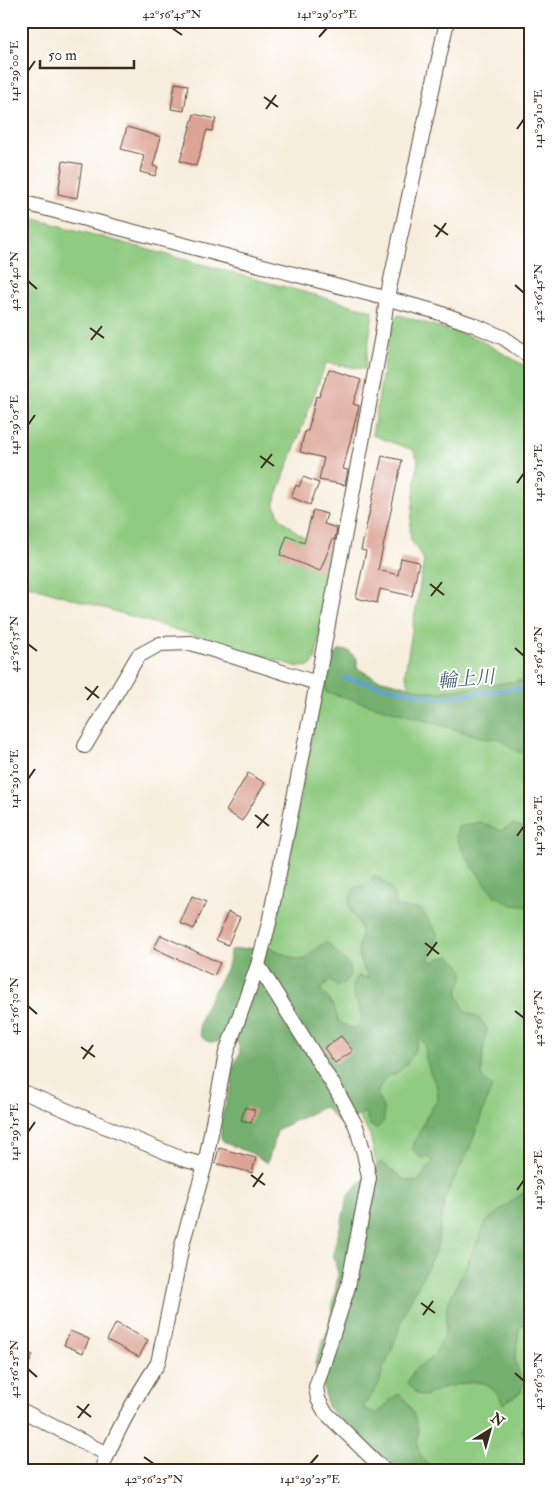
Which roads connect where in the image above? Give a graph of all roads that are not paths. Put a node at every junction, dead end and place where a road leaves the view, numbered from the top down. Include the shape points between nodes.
1 (447, 21) edge
2 (21, 202) edge
3 (387, 298) junction
4 (531, 357) edge
5 (317, 683) junction
6 (85, 746) dead end
7 (258, 965) junction
8 (21, 1092) edge
9 (205, 1165) junction
10 (21, 1410) edge
11 (107, 1454) junction
12 (101, 1471) edge
13 (385, 1471) edge

1 - 3 street
2 - 3 street
3 - 4 street via 474,325 504,338
3 - 5 street
5 - 6 street via 191,643 160,644 138,656
5 - 7 street
7 - 9 street via 226,1053
7 - 13 street via 337,1091 356,1126 364,1153 369,1178 360,1232 348,1287 316,1387 325,1412
8 - 9 street via 182,1159
9 - 11 street via 184,1241 158,1364
10 - 11 street
11 - 12 street

